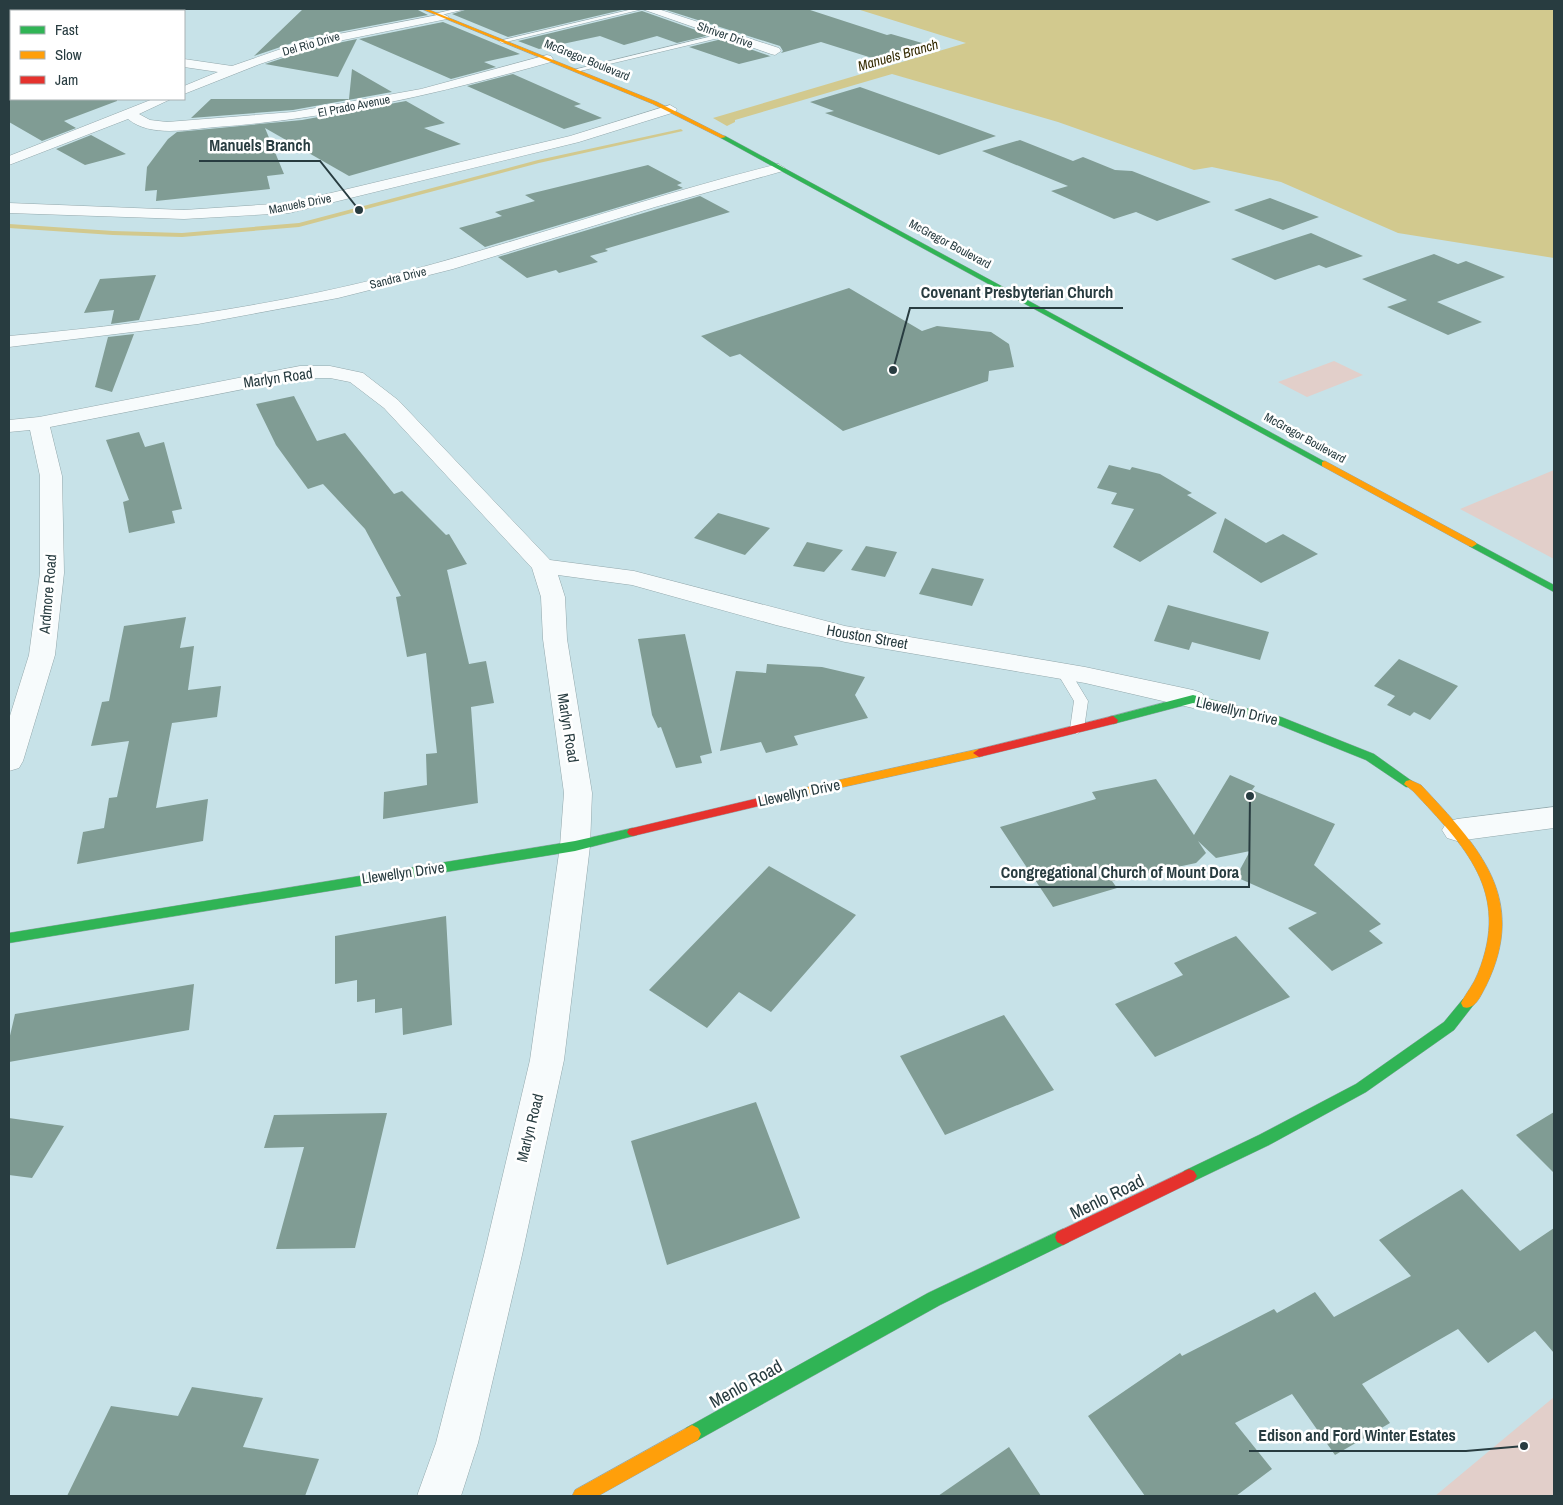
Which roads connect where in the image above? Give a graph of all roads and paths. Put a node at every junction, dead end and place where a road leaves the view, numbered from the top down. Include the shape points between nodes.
1 (424, 9) edge
2 (463, 9) edge
3 (640, 9) edge
4 (648, 9) edge
5 (440, 15) junction
6 (725, 35) junction
7 (502, 41) junction
8 (774, 51) dead end
9 (547, 59) junction
10 (185, 63) edge
11 (231, 70) junction
12 (576, 70) junction
13 (185, 90) edge
14 (162, 100) edge
15 (670, 109) junction
16 (130, 114) junction
17 (157, 126) junction
18 (66, 140) junction
19 (9, 161) edge
20 (778, 168) junction
21 (9, 208) edge
22 (9, 342) edge
23 (39, 423) junction
24 (9, 426) edge
25 (543, 566) junction
26 (1554, 588) edge
27 (1062, 671) junction
28 (1193, 699) junction
29 (1077, 728) junction
30 (9, 761) edge
31 (1554, 816) edge
32 (1457, 830) junction
33 (575, 846) junction
34 (9, 938) edge
35 (439, 1496) edge
36 (581, 1496) edge

1 - 5 main road, McGregor Boulevard
2 - 5 lane
3 - 7 lane
4 - 6 street, Shriver Drive
5 - 7 main road, McGregor Boulevard
5 - 11 street, Del Rio Drive via 293,48
6 - 8 street, Shriver Drive
6 - 12 lane
7 - 9 main road, McGregor Boulevard
9 - 12 main road, McGregor Boulevard
9 - 17 street, El Prado Avenue via 459,84 329,111 252,121
10 - 11 street
11 - 13 street, Del Rio Drive
12 - 15 main road, McGregor Boulevard
14 - 16 street
15 - 20 main road, McGregor Boulevard
15 - 21 street, Manuels Drive via 574,139 289,208 180,216
16 - 17 street, El Prado Avenue via 141,122
16 - 18 street
17 - 18 street, El Prado Avenue
18 - 19 street
20 - 22 street, Sandra Drive via 632,208 462,262 339,292 149,327
20 - 26 main road, McGregor Boulevard
23 - 24 street, Marlyn Road
23 - 25 street, Marlyn Road via 300,372 330,372 356,377 391,404
23 - 30 street, Ardmore Road via 51,476 52,583 42,655
25 - 27 street, Houston Street via 634,578 844,634
25 - 33 street, Marlyn Road via 553,597 555,639 578,793
27 - 28 street, Houston Street
27 - 29 lane via 1081,701
28 - 29 main road, Llewellyn Drive
28 - 32 main road, Llewellyn Drive via 1277,720 1370,757 1417,788
29 - 33 main road, Llewellyn Drive
31 - 32 street
32 - 36 main road, Menlo Road via 1472,848 1489,880 1496,910 1495,934 1486,972 1471,1000 1449,1026 1362,1088 1264,1140 934,1299
33 - 34 main road, Llewellyn Drive
33 - 35 street, Marlyn Road via 547,1060 464,1415

